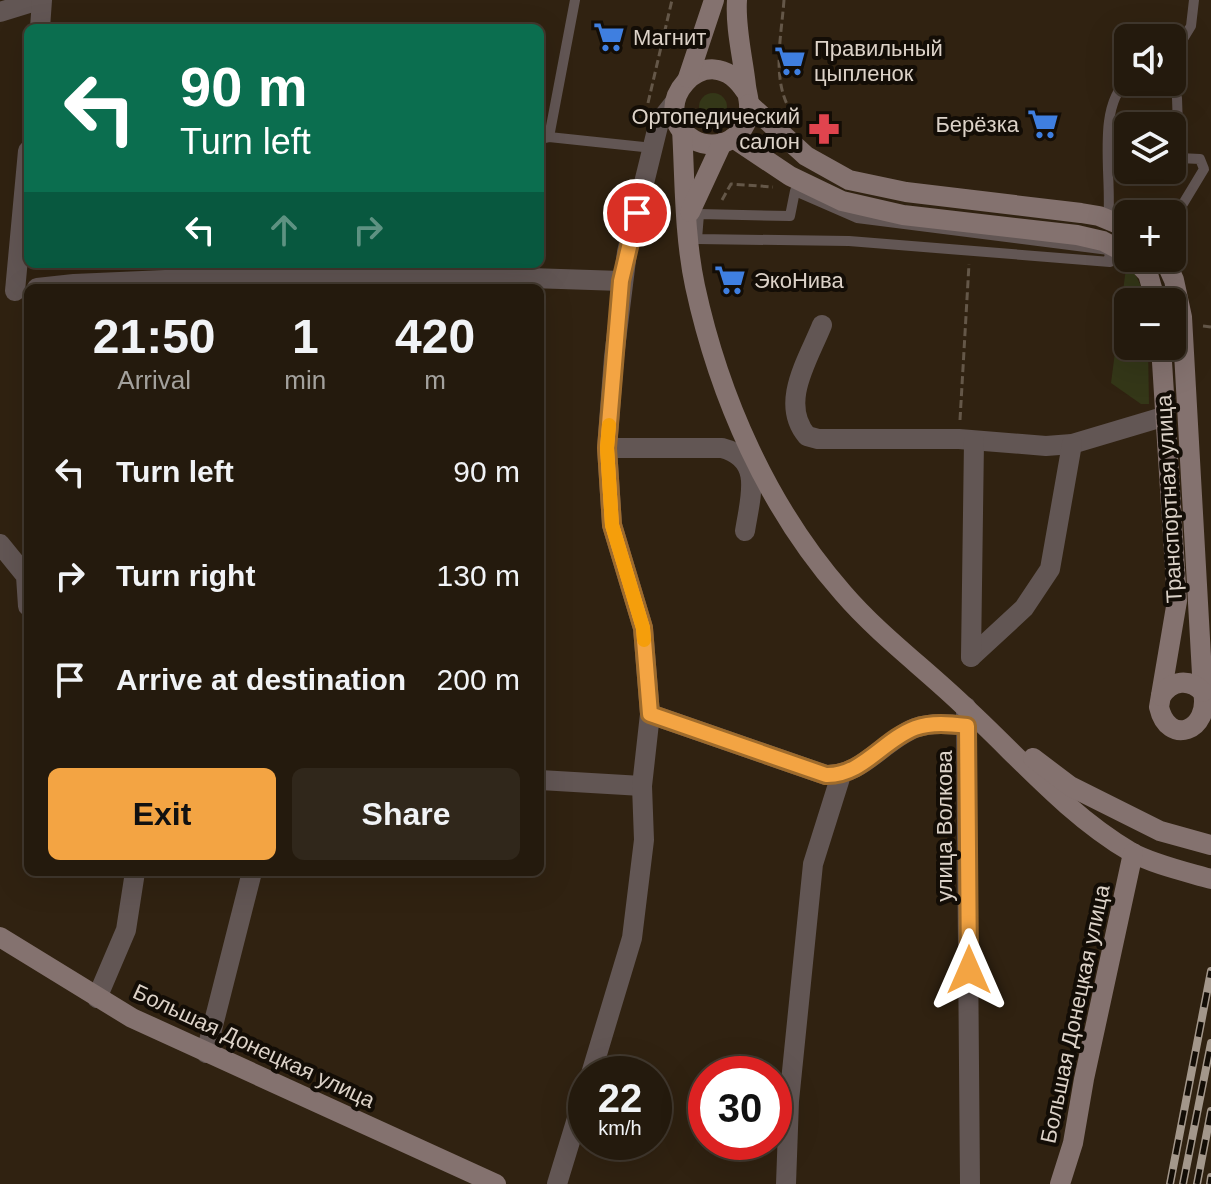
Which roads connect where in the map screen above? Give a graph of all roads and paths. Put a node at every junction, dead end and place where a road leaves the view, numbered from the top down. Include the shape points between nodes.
1 (40, 0) edge
2 (575, 0) edge
3 (714, 0) edge
4 (737, 0) edge
5 (784, 0) edge
6 (1194, 0) edge
7 (0, 12) edge
8 (40, 24) edge
9 (1186, 36) edge
10 (688, 78) junction
11 (1116, 96) edge
12 (748, 98) junction
13 (1177, 98) dead end
14 (675, 102) junction
15 (682, 129) junction
16 (809, 131) dead end
17 (545, 138) edge
18 (728, 141) junction
19 (653, 148) junction
20 (24, 191) edge
21 (1185, 200) edge
22 (1108, 219) junction
23 (1114, 222) edge
24 (686, 224) junction
25 (1103, 241) junction
26 (1114, 247) edge
27 (969, 250) junction
28 (352, 268) edge
29 (1170, 272) edge
30 (621, 281) junction
31 (486, 282) edge
32 (161, 284) edge
33 (14, 292) edge
34 (822, 325) dead end
35 (1162, 360) edge
36 (1166, 416) junction
37 (966, 440) junction
38 (1072, 444) junction
39 (607, 448) junction
40 (745, 531) dead end
41 (0, 544) edge
42 (24, 572) edge
43 (1161, 696) junction
44 (1207, 701) edge
45 (650, 714) junction
46 (967, 717) junction
47 (841, 775) junction
48 (544, 780) edge
49 (642, 786) junction
50 (1211, 845) edge
51 (1133, 853) junction
52 (134, 876) edge
53 (251, 876) edge
54 (1210, 879) edge
55 (0, 937) edge
56 (97, 998) junction
57 (206, 1053) junction
58 (596, 1056) edge
59 (568, 1148) edge
60 (496, 1184) edge
61 (557, 1184) edge
62 (786, 1184) edge
63 (970, 1184) edge
64 (1060, 1184) edge

1 - 7 street
1 - 8 street
2 - 17 lane
3 - 10 street
4 - 12 street
5 - 16 path via 779,80 790,114
6 - 9 lane
10 - 12 street via 716,70 734,77
10 - 14 street
11 - 22 lane via 1109,121
12 - 18 street via 748,119
12 - 22 street via 806,156 849,180
13 - 21 lane via 1179,158 1200,159 1204,169
14 - 15 street
14 - 19 street via 659,122
15 - 18 street via 695,141
15 - 24 street
17 - 19 lane
18 - 24 street
18 - 25 street via 842,201 903,215
19 - 30 street
20 - 33 street
22 - 23 street
22 - 25 lane
24 - 46 street via 695,286 715,358 743,434 779,504 845,595
25 - 26 street
27 - 27 lane via 849,241 697,239 699,214 790,216 795,191 857,218 1109,250 1110,262
27 - 37 path
28 - 31 street
28 - 32 street
29 - 44 street, Транспортная улица via 1182,317
30 - 31 street
30 - 39 street
34 - 37 street via 794,399 794,416 807,436
35 - 36 street, Транспортная улица
36 - 38 street
36 - 43 street, Транспортная улица via 1177,601
37 - 38 street
37 - 38 street via 971,657 1024,608 1050,569
39 - 40 street via 734,451 753,479
39 - 45 street via 612,525 643,628
41 - 42 street
43 - 44 street via 1170,685 1189,682
43 - 44 street via 1161,716 1177,730 1201,723
45 - 47 street via 826,775
45 - 49 street
46 - 47 street via 917,727
46 - 50 street via 1070,786 1160,831
46 - 51 street via 1073,812
46 - 63 street, улица Волкова
47 - 62 street via 813,864
48 - 49 street
49 - 58 street via 644,840 632,938
51 - 54 street
51 - 64 street, Большая Донецкая улица
52 - 56 street via 126,930
53 - 57 street
55 - 56 street, Большая Донецкая улица
56 - 57 street, Большая Донецкая улица
57 - 60 street, Большая Донецкая улица
59 - 61 street

